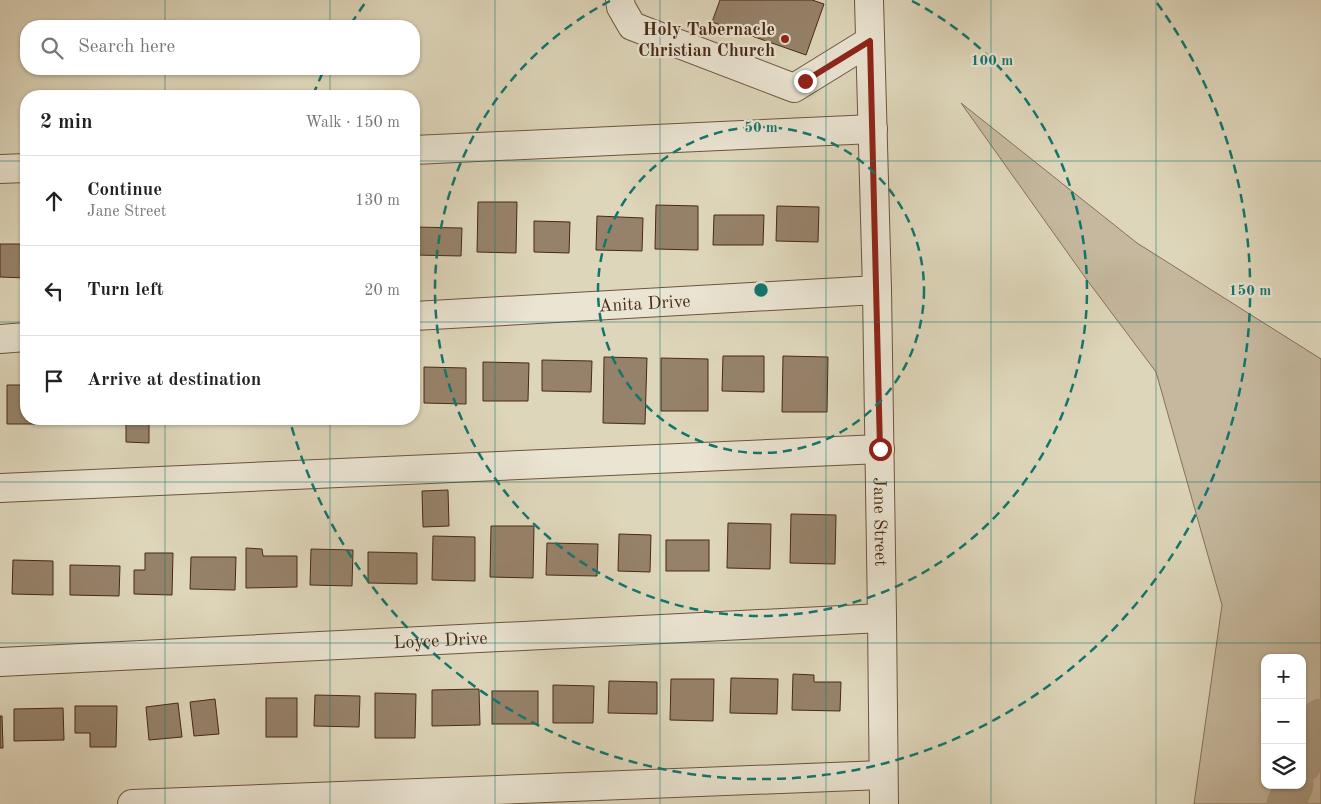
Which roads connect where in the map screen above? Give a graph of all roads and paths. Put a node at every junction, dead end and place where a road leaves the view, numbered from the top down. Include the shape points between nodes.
1 (620, 0) edge
2 (869, 0) edge
3 (870, 41) junction
4 (873, 129) junction
5 (420, 150) edge
6 (20, 168) edge
7 (0, 169) edge
8 (877, 290) junction
9 (420, 316) edge
10 (20, 338) edge
11 (0, 339) edge
12 (880, 449) junction
13 (0, 488) edge
14 (882, 618) junction
15 (0, 662) edge
16 (883, 775) junction
17 (132, 804) edge
18 (884, 804) edge

1 - 3 street via 632,26 794,88
2 - 3 street, Jane Street
3 - 4 street, Jane Street
4 - 5 street
4 - 8 street, Jane Street
6 - 7 street
8 - 9 street, Anita Drive
8 - 12 street, Jane Street
10 - 11 street
12 - 13 street
12 - 14 street, Jane Street
14 - 15 street, Loyce Drive
14 - 16 street, Jane Street
16 - 17 street
16 - 18 street, Jane Street

